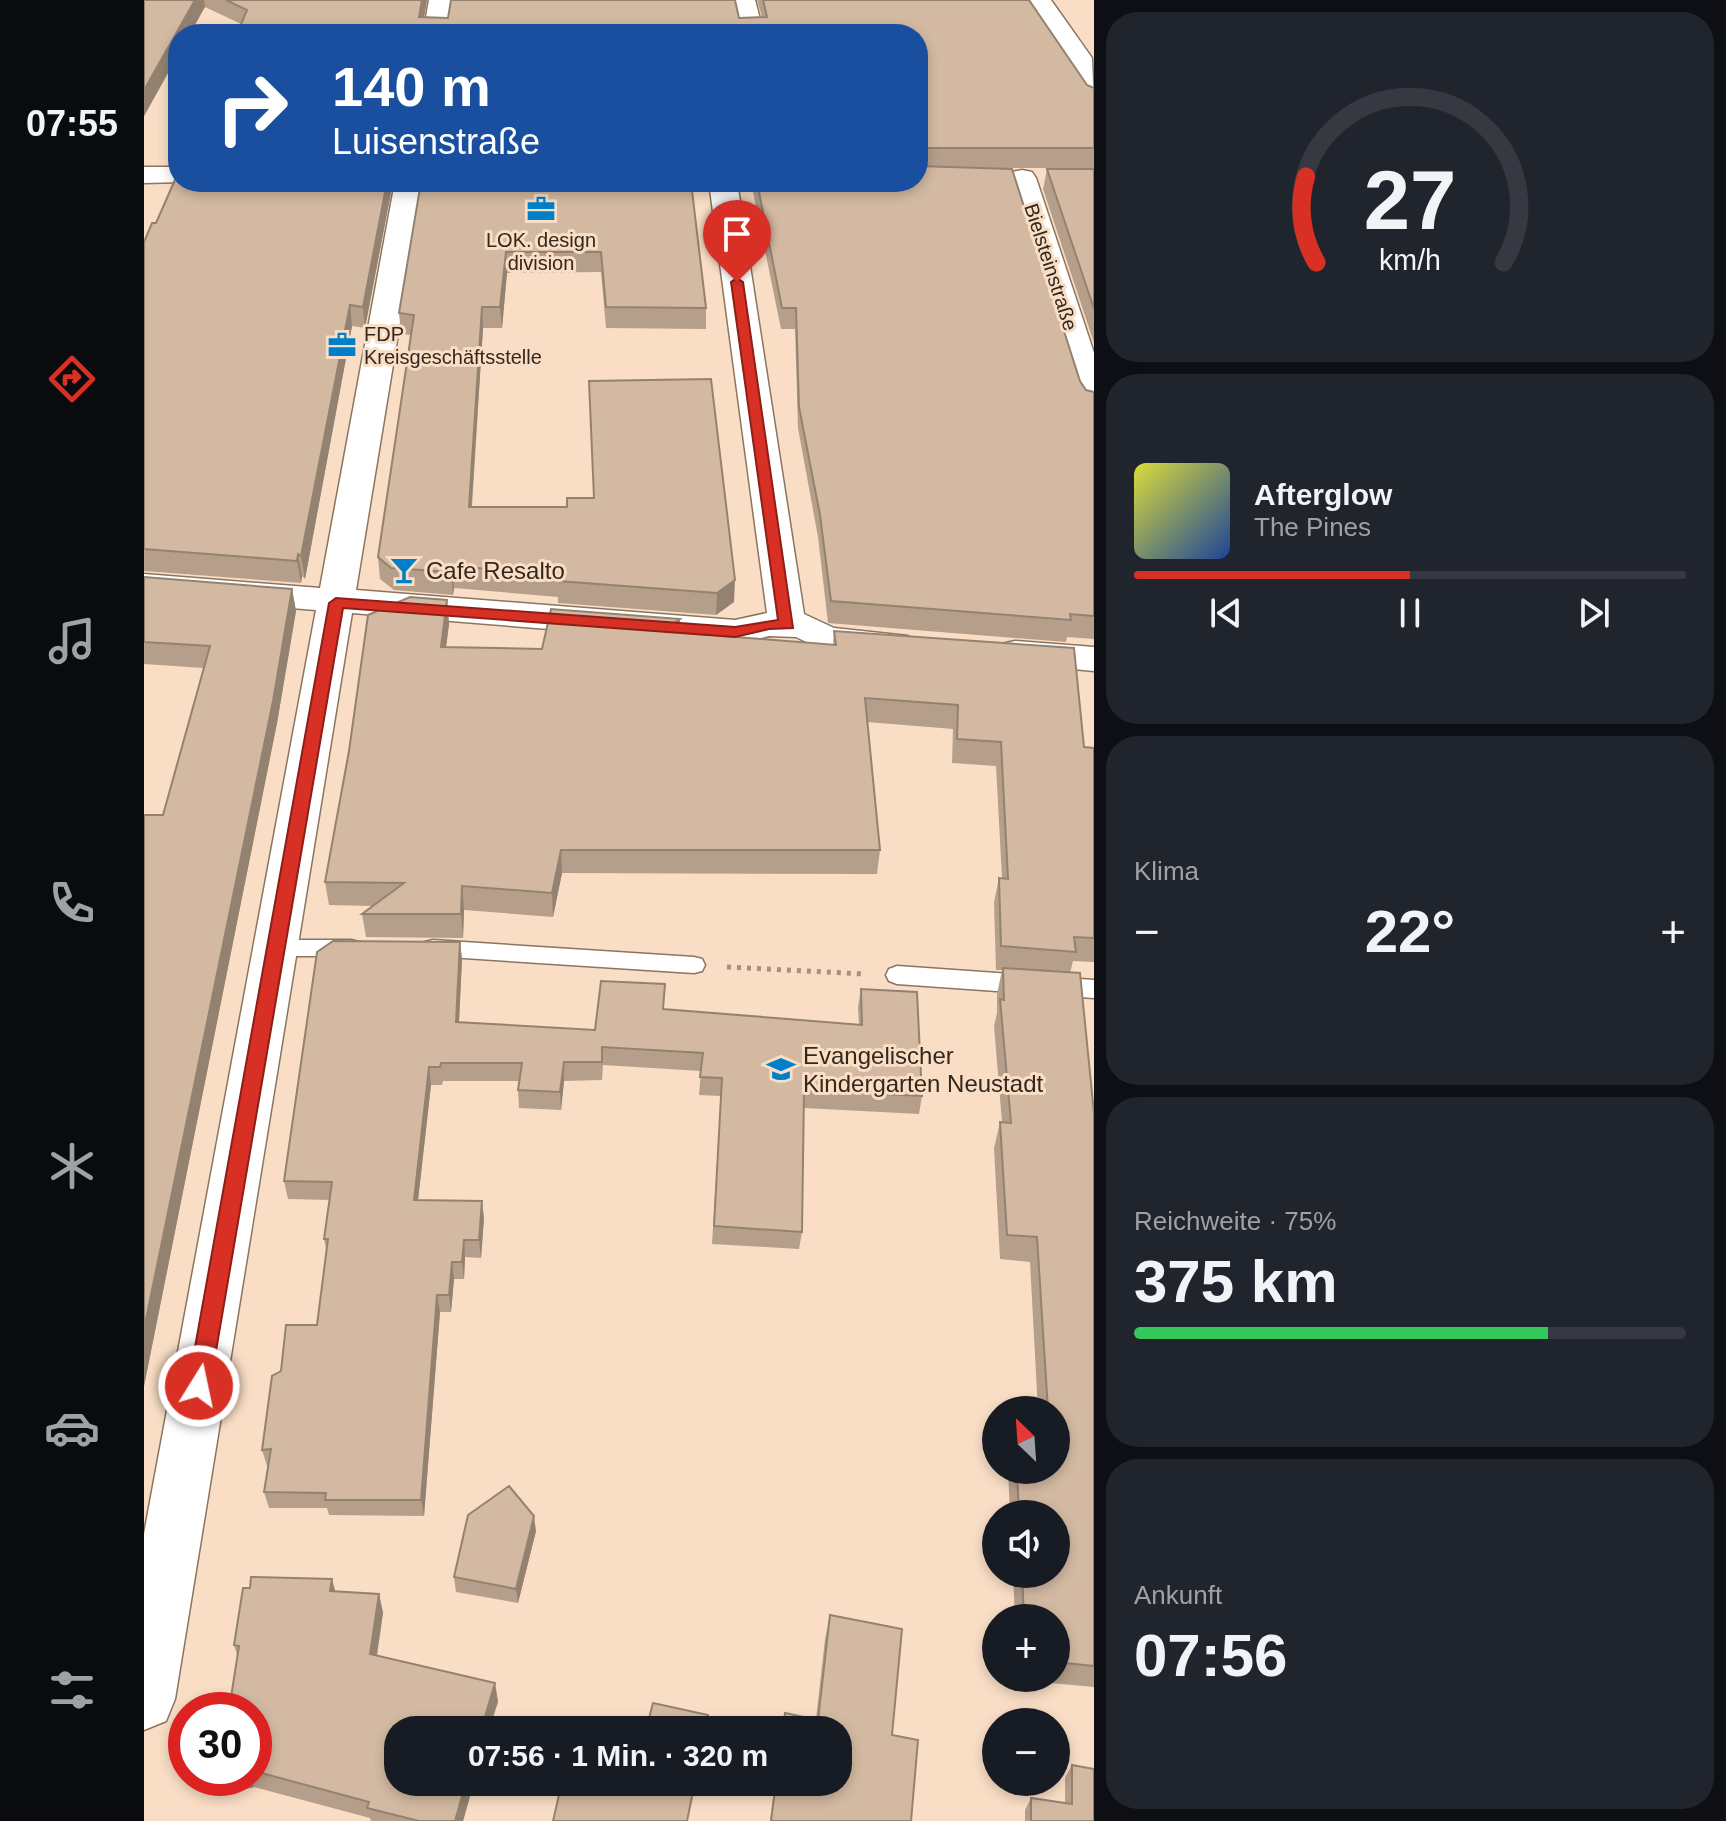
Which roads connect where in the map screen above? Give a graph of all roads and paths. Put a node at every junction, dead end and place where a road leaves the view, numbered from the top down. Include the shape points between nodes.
1 (441, 0) edge
2 (743, 0) edge
3 (1039, 0) edge
4 (437, 24) edge
5 (749, 24) edge
6 (1092, 86) edge
7 (144, 175) edge
8 (168, 175) edge
9 (1022, 178) edge
10 (407, 192) edge
11 (724, 192) edge
12 (1094, 402) edge
13 (144, 585) edge
14 (336, 603) junction
15 (787, 625) junction
16 (936, 648) edge
17 (983, 651) edge
18 (1094, 659) edge
19 (276, 948) junction
20 (371, 948) edge
21 (418, 948) edge
22 (694, 965) joint
23 (897, 975) joint
24 (1094, 989) edge
25 (144, 1699) edge

1 - 4 street
2 - 5 street
3 - 6 street
7 - 8 street
9 - 12 street, Bielsteinstraße
10 - 14 street
11 - 15 street
13 - 14 street
14 - 15 street via 735,632
14 - 19 street
15 - 16 street via 805,626 825,639
17 - 18 street
19 - 20 lane
19 - 25 street
21 - 22 lane
22 - 23 path
23 - 24 lane

